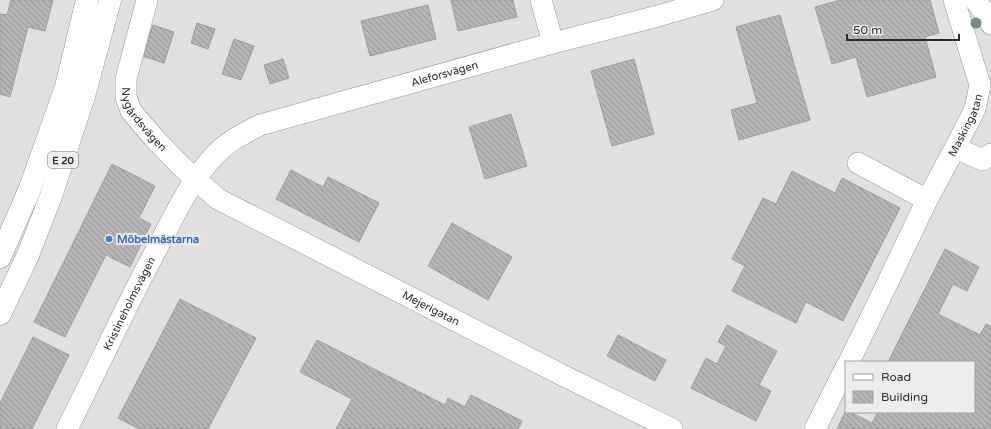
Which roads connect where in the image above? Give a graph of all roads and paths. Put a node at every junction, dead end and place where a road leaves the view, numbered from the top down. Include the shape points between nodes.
1 (87, 0) edge
2 (110, 0) edge
3 (147, 0) edge
4 (541, 0) edge
5 (713, 0) edge
6 (954, 0) edge
7 (975, 0) edge
8 (991, 24) edge
9 (553, 43) junction
10 (955, 148) junction
11 (991, 154) edge
12 (858, 163) dead end
13 (195, 180) junction
14 (927, 200) junction
15 (0, 257) edge
16 (0, 314) edge
17 (849, 361) edge
18 (845, 369) edge
19 (67, 429) edge
20 (672, 429) edge
21 (815, 429) edge

1 - 15 highway, E 20 via 66,87 29,191
2 - 16 highway, E 20 via 84,96 51,196 28,255
3 - 13 street, Nygårdsvägen via 126,79 126,96 131,111
4 - 9 street
5 - 9 street, Aleforsvägen
6 - 10 street, Maskingatan via 980,85 974,109
7 - 8 street
9 - 13 street, Aleforsvägen via 260,125 233,139 215,155
10 - 11 street via 983,160
10 - 14 street, Maskingatan
12 - 14 street
13 - 19 street, Kristineholmsvägen via 143,274
13 - 20 street, Mejerigatan via 218,199
14 - 17 street, Maskingatan
18 - 21 street

